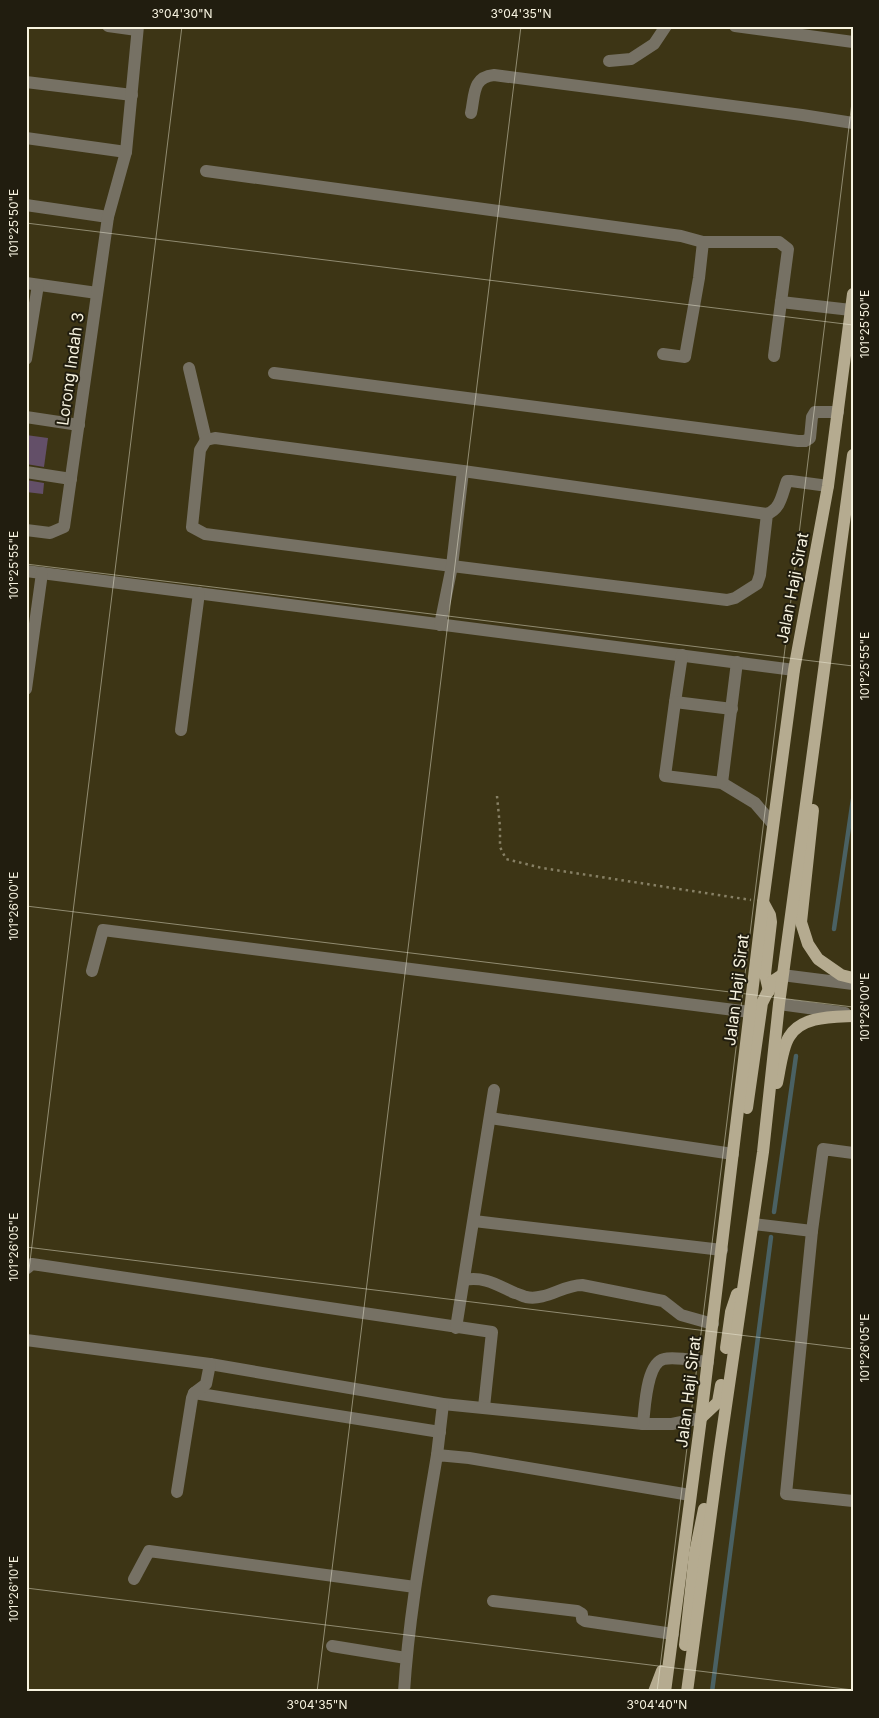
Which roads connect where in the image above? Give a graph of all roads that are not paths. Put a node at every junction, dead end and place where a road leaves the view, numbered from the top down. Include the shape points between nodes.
1 (108, 26) edge
2 (666, 26) edge
3 (735, 26) edge
4 (138, 28) edge
5 (853, 42) edge
6 (609, 61) dead end
7 (26, 82) edge
8 (132, 95) junction
9 (471, 113) dead end
10 (853, 123) edge
11 (26, 138) edge
12 (126, 152) junction
13 (206, 170) dead end
14 (26, 205) edge
15 (108, 216) junction
16 (703, 242) junction
17 (32, 284) edge
18 (97, 293) junction
19 (853, 294) edge
20 (781, 302) junction
21 (851, 310) junction
22 (663, 354) dead end
23 (774, 356) dead end
24 (26, 359) edge
25 (189, 368) dead end
26 (274, 373) dead end
27 (838, 412) junction
28 (26, 417) edge
29 (79, 424) junction
30 (206, 440) junction
31 (853, 454) edge
32 (463, 471) junction
33 (26, 472) edge
34 (71, 479) junction
35 (828, 486) junction
36 (767, 514) junction
37 (26, 530) edge
38 (452, 566) junction
39 (26, 571) edge
40 (42, 573) junction
41 (199, 593) junction
42 (832, 609) junction
43 (440, 624) junction
44 (682, 655) junction
45 (737, 662) junction
46 (794, 670) junction
47 (26, 689) edge
48 (676, 702) junction
49 (732, 709) junction
50 (181, 730) dead end
51 (722, 783) junction
52 (773, 824) junction
53 (763, 902) junction
54 (92, 971) dead end
55 (782, 976) junction
56 (853, 978) edge
57 (853, 984) edge
58 (768, 988) junction
59 (779, 1004) junction
60 (750, 1012) junction
61 (853, 1015) edge
62 (494, 1090) dead end
63 (490, 1118) junction
64 (763, 1152) junction
65 (853, 1153) edge
66 (733, 1154) junction
67 (474, 1221) junction
68 (753, 1224) junction
69 (812, 1232) junction
70 (722, 1250) junction
71 (748, 1263) junction
72 (26, 1269) edge
73 (464, 1280) junction
74 (713, 1324) junction
75 (456, 1328) junction
76 (26, 1340) edge
77 (708, 1362) junction
78 (210, 1364) junction
79 (194, 1393) junction
80 (443, 1404) junction
81 (484, 1408) junction
82 (701, 1418) junction
83 (643, 1424) junction
84 (440, 1432) junction
85 (719, 1454) junction
86 (437, 1455) junction
87 (178, 1492) dead end
88 (690, 1494) junction
89 (853, 1500) edge
90 (134, 1579) dead end
91 (415, 1587) junction
92 (493, 1602) dead end
93 (673, 1634) junction
94 (332, 1646) dead end
95 (670, 1650) junction
96 (406, 1658) junction
97 (404, 1692) edge
98 (654, 1692) edge
99 (665, 1692) edge
100 (680, 1692) edge
101 (687, 1692) edge

1 - 4 street
2 - 6 street via 654,44 631,59
3 - 5 street
4 - 8 street, Lorong Indah 3
7 - 8 street
8 - 12 street, Lorong Indah 3
9 - 10 street via 477,83 485,76 494,75
11 - 12 street
12 - 15 street, Lorong Indah 3
13 - 16 street via 681,236
14 - 15 street
15 - 18 street, Lorong Indah 3
16 - 20 street via 779,242 785,245 788,249
16 - 22 street via 685,357
17 - 18 street
17 - 24 street
18 - 29 street, Lorong Indah 3
19 - 21 main road, Jalan Haji Sirat
20 - 21 street
20 - 23 street
21 - 27 main road, Jalan Haji Sirat
25 - 30 street
26 - 27 street via 798,441 810,438 815,412
27 - 35 main road, Jalan Haji Sirat
28 - 29 street
29 - 34 street, Lorong Indah 3
30 - 32 street via 215,438
30 - 38 street via 200,450 192,527 205,534
31 - 42 main road
32 - 36 street
32 - 38 street
33 - 34 street
34 - 37 street, Lorong Indah 3 via 64,527 50,533
35 - 36 street via 791,480 787,482 778,507
35 - 46 main road, Jalan Haji Sirat
36 - 38 street via 757,584 727,600
38 - 43 street
39 - 40 street
40 - 41 street
40 - 47 street
41 - 43 street
41 - 50 street
42 - 55 main road
42 - 56 main road via 829,680 801,922 808,944 818,960 841,975
43 - 44 street
44 - 45 street
44 - 48 street
45 - 46 street
45 - 49 street
46 - 52 main road, Jalan Haji Sirat
48 - 49 street
48 - 51 street via 665,776
49 - 51 street
51 - 52 street via 755,803
52 - 53 main road, Jalan Haji Sirat
53 - 58 main road via 771,922 765,974
53 - 60 main road, Jalan Haji Sirat
54 - 60 street via 104,930
55 - 57 street
55 - 58 main road
55 - 59 main road
58 - 59 main road via 770,996
58 - 70 main road via 762,1003 736,1187
59 - 61 street
59 - 64 main road
60 - 66 main road, Jalan Haji Sirat
61 - 64 main road via 820,1018 798,1027 788,1037
62 - 63 street
63 - 66 street
63 - 67 street
64 - 68 main road
65 - 69 street via 823,1150
66 - 70 main road, Jalan Haji Sirat
67 - 70 street
67 - 73 street
68 - 69 street
68 - 71 main road
69 - 89 street via 786,1494
70 - 74 main road, Jalan Haji Sirat
71 - 82 main road via 731,1312 718,1402
71 - 85 main road
72 - 75 street via 32,1264
73 - 74 street via 486,1280 526,1297 538,1297 572,1285 582,1285 663,1301 681,1315
73 - 75 street
74 - 77 main road, Jalan Haji Sirat
75 - 81 street via 492,1332
76 - 78 street
77 - 82 main road, Jalan Haji Sirat
77 - 83 street via 668,1358 657,1363 650,1376
78 - 79 street via 206,1384
78 - 80 street
79 - 84 street
79 - 87 street
80 - 81 street
80 - 84 street
81 - 83 street
82 - 83 street via 672,1424
82 - 88 main road, Jalan Haji Sirat
84 - 86 street
85 - 100 main road via 695,1553
85 - 101 main road
86 - 88 street
86 - 91 street
88 - 93 main road, Jalan Haji Sirat
90 - 91 street via 149,1551
91 - 96 street
92 - 93 street via 578,1611 585,1621
93 - 95 main road, Jalan Haji Sirat
94 - 96 street
95 - 98 main road
95 - 99 main road, Jalan Haji Sirat
96 - 97 street

